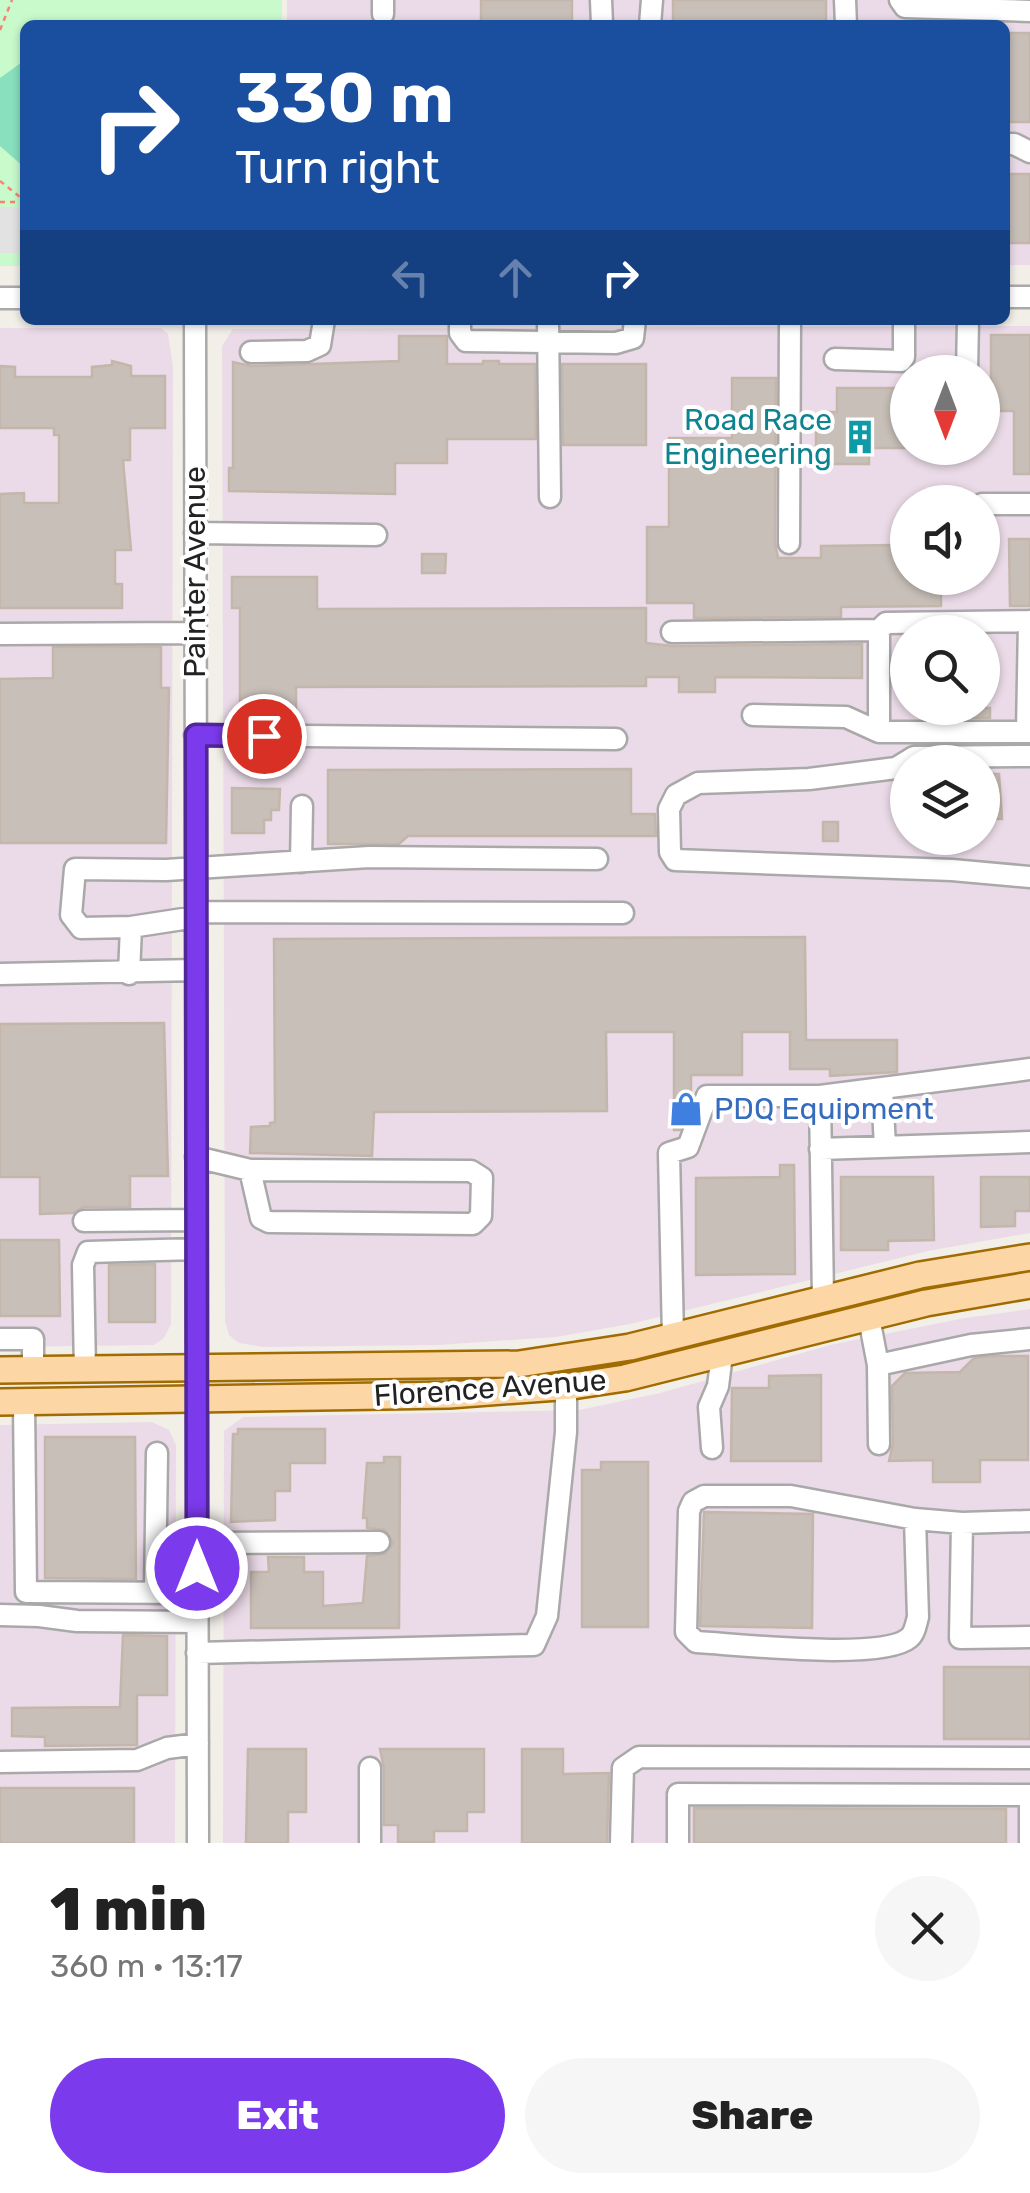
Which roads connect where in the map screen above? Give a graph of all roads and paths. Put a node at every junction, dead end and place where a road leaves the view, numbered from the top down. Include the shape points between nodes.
1 (12, 0) edge
2 (900, 0) edge
3 (1030, 11) edge
4 (0, 30) edge
5 (0, 180) edge
6 (20, 198) edge
7 (194, 325) edge
8 (323, 325) edge
9 (460, 325) edge
10 (635, 325) edge
11 (790, 325) edge
12 (904, 325) edge
13 (968, 325) edge
14 (548, 330) edge
15 (251, 352) dead end
16 (967, 355) edge
17 (835, 359) dead end
18 (550, 496) dead end
19 (1000, 504) edge
20 (1030, 504) edge
21 (195, 533) junction
22 (376, 535) dead end
23 (789, 544) dead end
24 (1029, 621) edge
25 (878, 630) junction
26 (672, 632) dead end
27 (195, 633) junction
28 (0, 634) edge
29 (753, 715) dead end
30 (879, 732) junction
31 (1029, 732) edge
32 (196, 735) junction
33 (616, 738) dead end
34 (1030, 756) edge
35 (302, 806) dead end
36 (597, 859) dead end
37 (301, 862) junction
38 (196, 868) junction
39 (1030, 877) edge
40 (623, 913) dead end
41 (196, 915) junction
42 (131, 927) junction
43 (196, 970) junction
44 (0, 974) edge
45 (128, 974) junction
46 (1030, 1068) edge
47 (882, 1089) junction
48 (820, 1096) junction
49 (1030, 1142) edge
50 (885, 1147) junction
51 (820, 1149) junction
52 (196, 1157) junction
53 (250, 1170) junction
54 (196, 1220) junction
55 (84, 1222) dead end
56 (196, 1249) junction
57 (1030, 1257) edge
58 (1030, 1285) edge
59 (823, 1300) junction
60 (869, 1318) junction
61 (673, 1336) junction
62 (1030, 1338) edge
63 (0, 1339) edge
64 (722, 1354) junction
65 (878, 1365) junction
66 (0, 1370) edge
67 (34, 1370) junction
68 (85, 1370) junction
69 (197, 1370) junction
70 (566, 1387) junction
71 (197, 1400) junction
72 (12, 1402) edge
73 (878, 1444) dead end
74 (712, 1448) dead end
75 (156, 1453) dead end
76 (915, 1518) junction
77 (1030, 1521) edge
78 (962, 1523) junction
79 (197, 1542) junction
80 (380, 1542) dead end
81 (156, 1593) junction
82 (197, 1593) junction
83 (0, 1616) edge
84 (197, 1622) junction
85 (1030, 1637) edge
86 (197, 1653) junction
87 (198, 1744) junction
88 (1030, 1758) edge
89 (0, 1762) edge
90 (370, 1768) dead end
91 (1030, 1794) edge
92 (198, 1843) edge
93 (370, 1843) edge
94 (621, 1843) edge
95 (678, 1843) edge
96 (1030, 1843) edge

1 - 4 path
2 - 3 street via 905,8
5 - 6 path
7 - 21 street, Painter Avenue
8 - 15 street via 320,345 307,351
9 - 14 street via 466,341
10 - 14 street via 626,341
11 - 23 street
12 - 17 street via 901,360
13 - 16 street
14 - 18 street
19 - 20 street
21 - 22 street
21 - 27 street, Painter Avenue
24 - 25 street via 886,623
24 - 31 street
25 - 26 street
25 - 30 street
27 - 28 street
27 - 32 street, Painter Avenue
29 - 30 street via 846,717
30 - 31 street
32 - 33 street
32 - 38 street, Painter Avenue
34 - 39 street via 914,757 896,768 808,779 698,783 676,795 669,809 675,860
35 - 37 street
36 - 37 street
37 - 38 street
38 - 41 street, Painter Avenue
38 - 42 street via 75,869 71,915 81,928
40 - 41 street
41 - 42 street
41 - 43 street, Painter Avenue
42 - 45 street
43 - 45 street
43 - 52 street, Painter Avenue
44 - 45 street
46 - 47 street
47 - 48 street
47 - 50 street
48 - 51 street
48 - 61 street via 707,1096 688,1147 669,1153
49 - 50 street
50 - 51 street
51 - 59 street
52 - 53 street
52 - 54 street, Painter Avenue
53 - 53 street via 472,1171 482,1178 481,1216 473,1224 268,1222 261,1218
54 - 55 street
54 - 56 street, Painter Avenue
56 - 68 street via 88,1252
56 - 69 street, Painter Avenue
57 - 59 main road, Florence Avenue
58 - 60 main road, Florence Avenue
59 - 61 main road, Florence Avenue
60 - 64 main road, Florence Avenue
60 - 65 street
61 - 69 main road, Florence Avenue via 505,1364
62 - 65 street
63 - 67 street via 33,1339
64 - 70 main road, Florence Avenue
64 - 74 street via 709,1407
65 - 73 street
66 - 67 main road, Florence Avenue
67 - 68 main road, Florence Avenue
68 - 69 main road, Florence Avenue
69 - 71 street, Painter Avenue
70 - 71 main road, Florence Avenue
70 - 86 street via 546,1616 534,1644
71 - 72 main road, Florence Avenue
71 - 79 street, Painter Avenue
72 - 81 street via 26,1592
75 - 81 street
76 - 76 street via 791,1496 697,1499 689,1511 686,1632 696,1642 830,1650 908,1639 918,1617
76 - 78 street
77 - 78 street
78 - 85 street via 960,1638
79 - 80 street
79 - 82 street, Painter Avenue
81 - 82 street
82 - 84 street, Painter Avenue
83 - 84 street
84 - 86 street, Painter Avenue
86 - 87 street, Painter Avenue
87 - 89 street via 137,1760
87 - 92 street, Painter Avenue
88 - 94 street via 639,1757 622,1768
90 - 93 street
91 - 95 street via 678,1794
91 - 96 street

